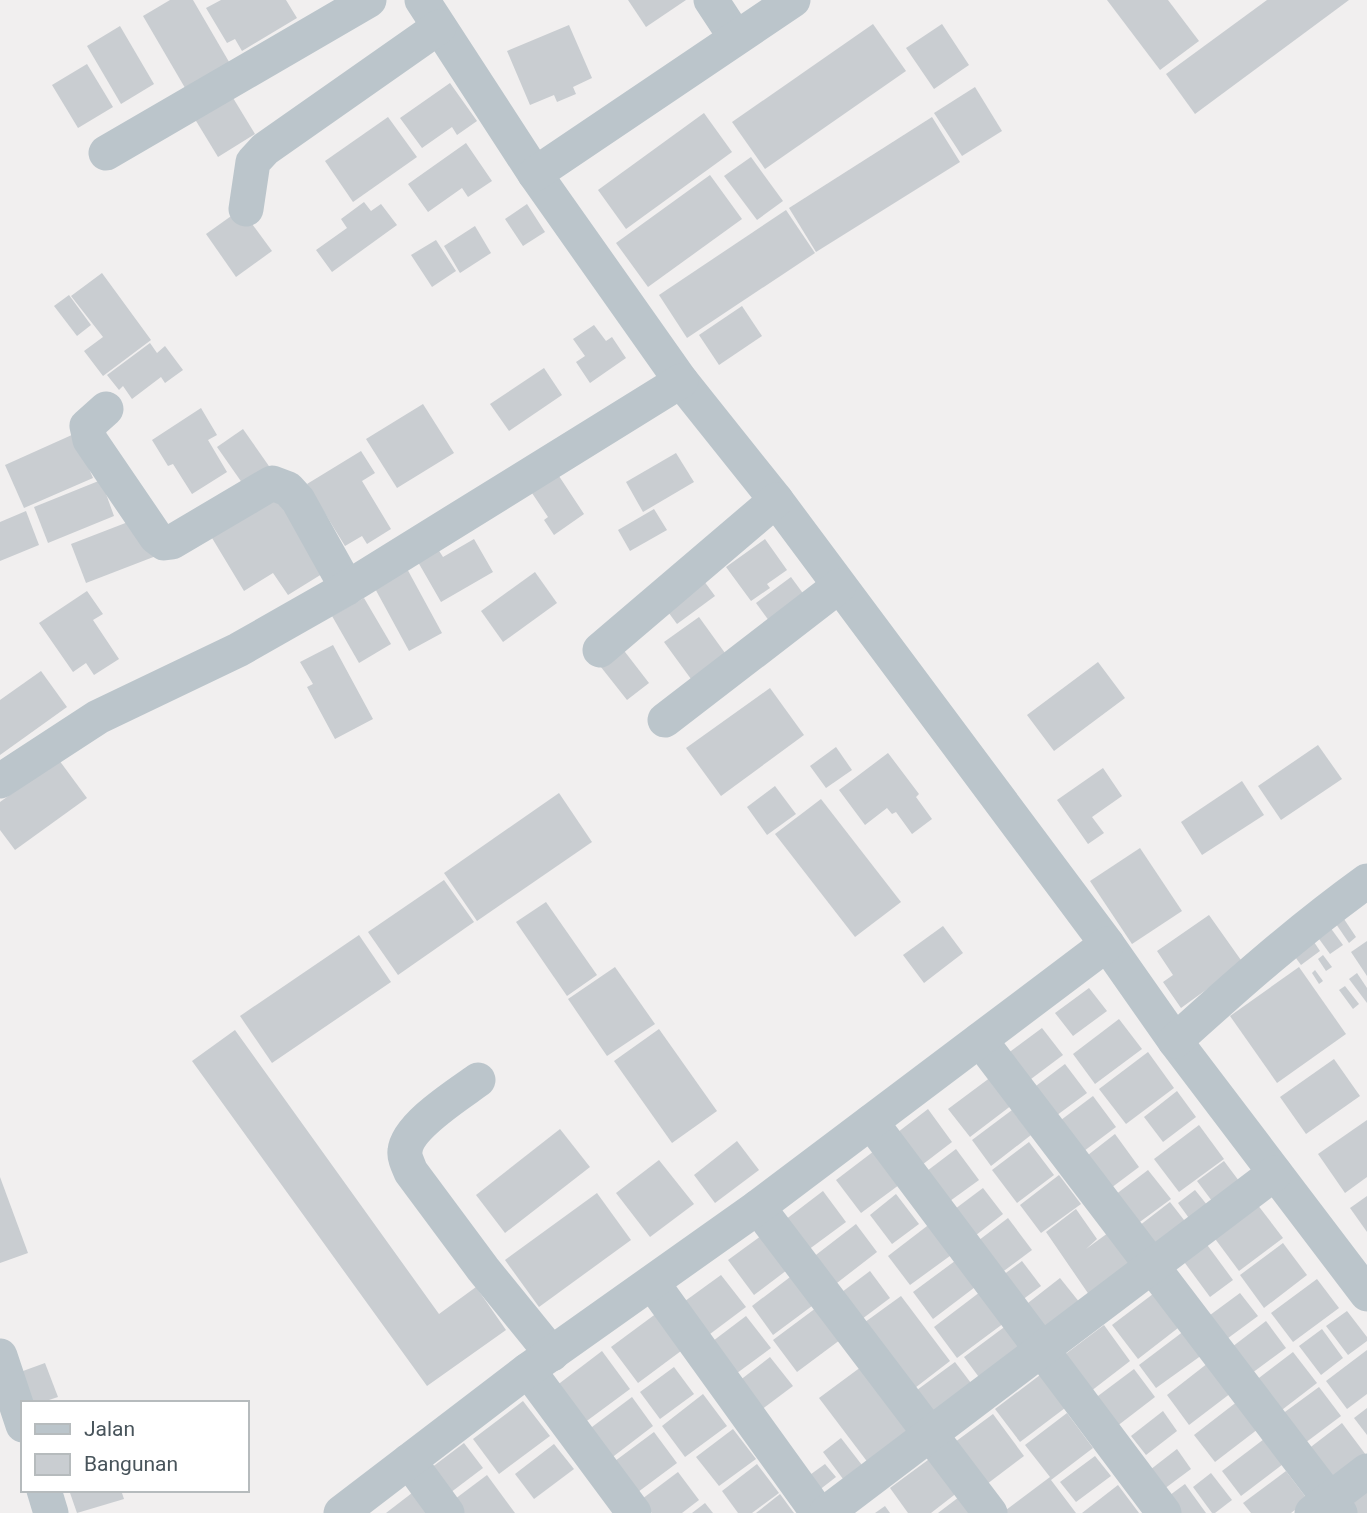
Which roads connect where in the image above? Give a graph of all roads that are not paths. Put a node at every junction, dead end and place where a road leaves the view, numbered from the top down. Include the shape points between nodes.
1 (369, 0) edge
2 (711, 0) edge
3 (793, 0) edge
4 (431, 13) edge
5 (736, 38) junction
6 (106, 153) dead end
7 (535, 174) junction
8 (246, 209) dead end
9 (681, 382) junction
10 (106, 409) dead end
11 (776, 500) junction
12 (839, 586) junction
13 (347, 588) junction
14 (600, 650) dead end
15 (665, 720) dead end
16 (0, 780) edge
17 (1367, 881) edge
18 (1107, 944) junction
19 (980, 1040) junction
20 (1175, 1041) junction
21 (478, 1080) dead end
22 (871, 1122) junction
23 (1275, 1173) junction
24 (758, 1208) junction
25 (1151, 1266) junction
26 (653, 1284) junction
27 (1367, 1294) edge
28 (1040, 1350) junction
29 (540, 1362) junction
30 (1, 1364) edge
31 (21, 1419) edge
32 (930, 1434) junction
33 (409, 1461) junction
34 (1367, 1471) edge
35 (45, 1492) edge
36 (1327, 1508) edge
37 (51, 1513) edge
38 (341, 1513) edge
39 (447, 1513) edge
40 (634, 1513) edge
41 (818, 1513) edge
42 (826, 1513) edge
43 (990, 1513) edge
44 (1164, 1513) edge

1 - 6 street
2 - 5 street
3 - 5 street
4 - 7 street
4 - 8 street via 265,149 253,162
5 - 7 street
7 - 9 street
9 - 11 street
9 - 13 street
10 - 13 street via 87,426 90,440 164,543 272,483 288,489 298,500
11 - 12 street
11 - 14 street
12 - 15 street
12 - 18 street
13 - 16 street via 238,650 98,717
17 - 20 street via 1265,959
18 - 19 street
18 - 20 street
19 - 22 street
19 - 25 street
20 - 23 street
21 - 29 street via 429,1117 407,1140 404,1153 411,1171 483,1269
22 - 24 street
22 - 28 street
23 - 25 street
23 - 27 street
24 - 26 street
24 - 32 street
25 - 28 street
25 - 36 street
26 - 29 street
26 - 41 street
28 - 32 street
28 - 44 street
29 - 33 street
29 - 40 street
30 - 31 street
32 - 42 street
32 - 43 street
33 - 38 street
33 - 39 street
34 - 36 street
35 - 37 street

